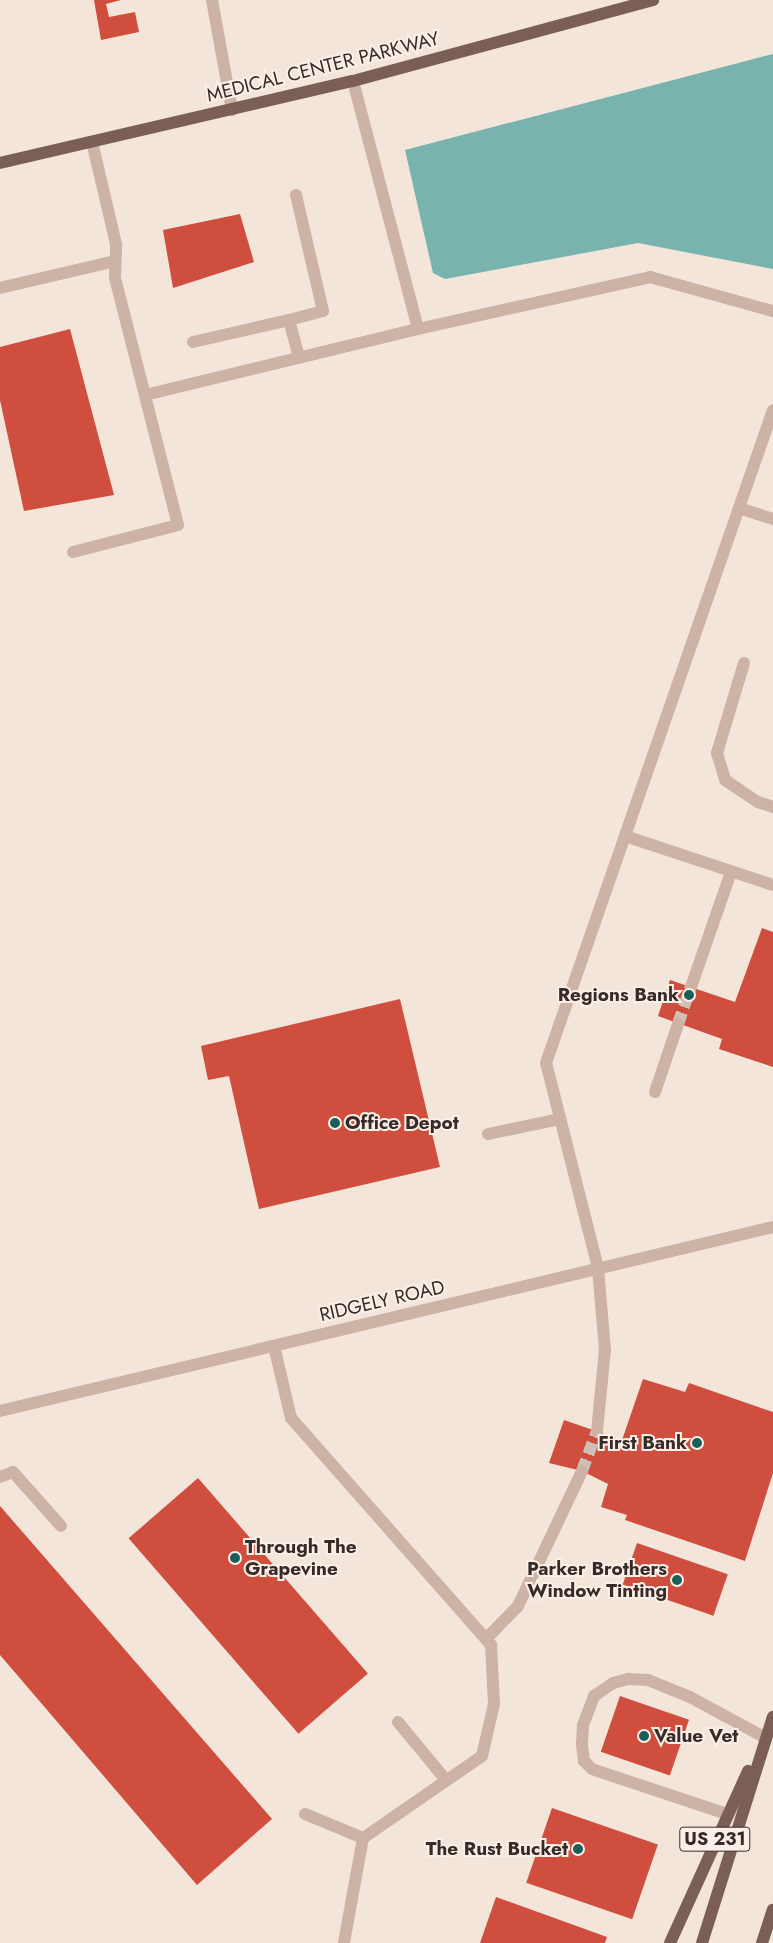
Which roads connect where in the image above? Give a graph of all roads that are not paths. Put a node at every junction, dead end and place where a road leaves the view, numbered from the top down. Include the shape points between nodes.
1 (212, 0) edge
2 (653, 0) edge
3 (353, 81) junction
4 (232, 110) junction
5 (92, 142) junction
6 (0, 163) edge
7 (296, 194) dead end
8 (115, 262) junction
9 (0, 288) edge
10 (773, 311) edge
11 (289, 320) junction
12 (418, 329) junction
13 (193, 342) dead end
14 (298, 358) junction
15 (145, 395) junction
16 (773, 410) edge
17 (739, 508) junction
18 (773, 519) edge
19 (73, 552) dead end
20 (744, 663) dead end
21 (773, 807) edge
22 (626, 836) junction
23 (731, 872) junction
24 (773, 884) edge
25 (691, 987) tunnel mouth
26 (678, 1024) tunnel mouth
27 (655, 1092) dead end
28 (560, 1119) junction
29 (488, 1134) dead end
30 (773, 1227) edge
31 (598, 1268) junction
32 (274, 1346) junction
33 (0, 1411) edge
34 (597, 1431) tunnel mouth
35 (582, 1471) tunnel mouth
36 (0, 1478) edge
37 (61, 1526) dead end
38 (486, 1639) junction
39 (773, 1717) edge
40 (398, 1722) dead end
41 (764, 1737) junction
42 (446, 1780) junction
43 (305, 1814) dead end
44 (726, 1814) junction
45 (363, 1838) junction
46 (773, 1910) edge
47 (344, 1943) edge
48 (670, 1943) edge
49 (702, 1943) edge
50 (762, 1943) edge

1 - 4 street
2 - 3 main road, MEDICAL CENTER PARKWAY
3 - 4 main road, MEDICAL CENTER PARKWAY
3 - 12 street
4 - 5 main road, MEDICAL CENTER PARKWAY
5 - 6 main road, MEDICAL CENTER PARKWAY
5 - 8 street via 116,244
7 - 11 street via 323,311
8 - 9 street
8 - 15 street via 115,278
10 - 12 street via 650,277
11 - 13 street
11 - 14 street
12 - 14 street
14 - 15 street
15 - 19 street via 178,525
16 - 17 street
17 - 18 street
17 - 22 street
20 - 21 street via 717,753 725,780 758,802
22 - 23 street
22 - 28 street via 546,1063
23 - 24 street
23 - 25 street
26 - 27 street
28 - 29 street
28 - 31 street
30 - 31 street, RIDGELY ROAD
31 - 32 street, RIDGELY ROAD
31 - 34 street via 605,1350
32 - 33 street, RIDGELY ROAD
32 - 38 street via 291,1418
35 - 38 street via 518,1606
36 - 37 street via 13,1472
38 - 42 street via 491,1645 494,1704 482,1756
39 - 41 main road
40 - 42 street
41 - 44 main road, US 231
41 - 44 street via 690,1697 648,1680 628,1679 613,1683 594,1696 583,1725 582,1744 584,1761 592,1769
41 - 49 main road
42 - 45 street
43 - 45 street
44 - 48 main road, US 231
45 - 47 street
46 - 50 main road

